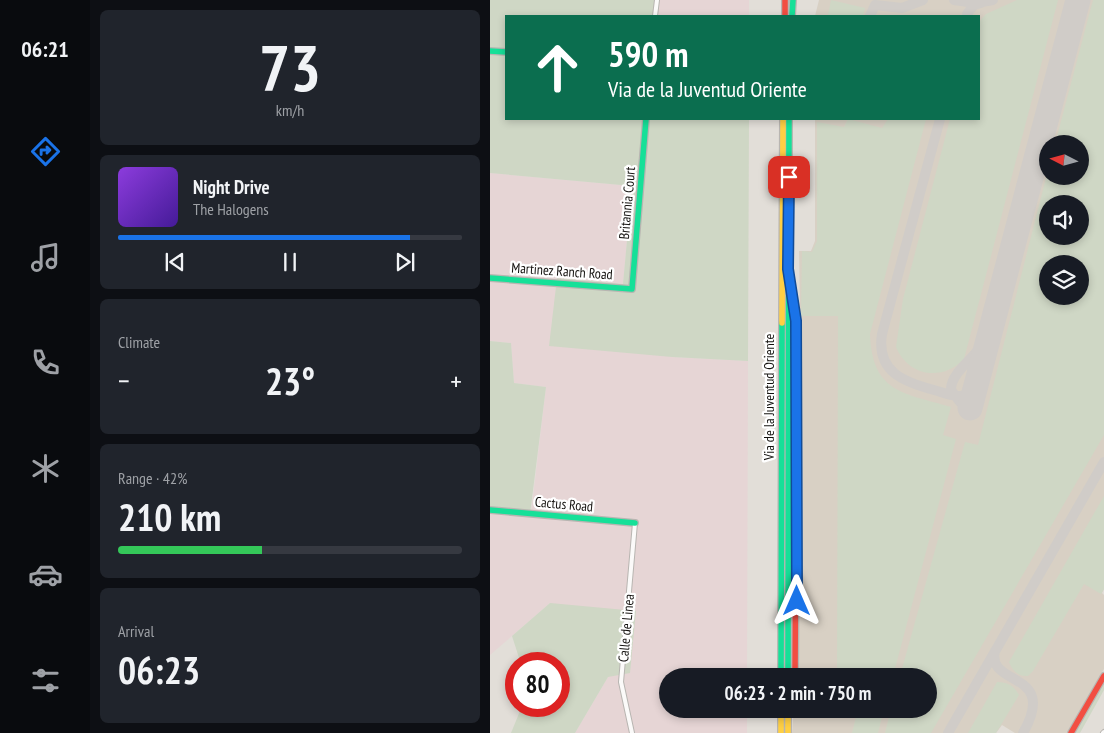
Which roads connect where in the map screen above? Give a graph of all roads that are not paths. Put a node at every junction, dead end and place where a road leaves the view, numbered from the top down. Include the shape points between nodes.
1 (656, 0) edge
2 (785, 0) edge
3 (793, 0) edge
4 (655, 15) edge
5 (785, 15) edge
6 (792, 15) edge
7 (490, 51) edge
8 (505, 52) edge
9 (646, 120) edge
10 (783, 120) edge
11 (789, 120) edge
12 (788, 269) junction
13 (490, 278) edge
14 (632, 289) joint
15 (490, 510) edge
16 (635, 523) joint
17 (781, 668) edge
18 (788, 668) edge
19 (795, 668) edge
20 (1104, 676) edge
21 (781, 718) edge
22 (789, 718) edge
23 (788, 732) edge
24 (632, 733) edge
25 (781, 733) edge
26 (1071, 733) edge

1 - 4 street
2 - 5 main road
3 - 6 main road
7 - 8 main road
9 - 14 main road, Britannia Court
10 - 17 main road, Via de la Juventud Oriente
11 - 12 main road, Via de la Juventud Oriente
12 - 18 main road, Via de la Juventud Oriente
12 - 19 main road via 796,321
13 - 14 main road, Martinez Ranch Road
15 - 16 main road, Cactus Road
16 - 24 street, Calle de Linea via 621,682
20 - 26 main road
21 - 25 main road
22 - 23 main road

